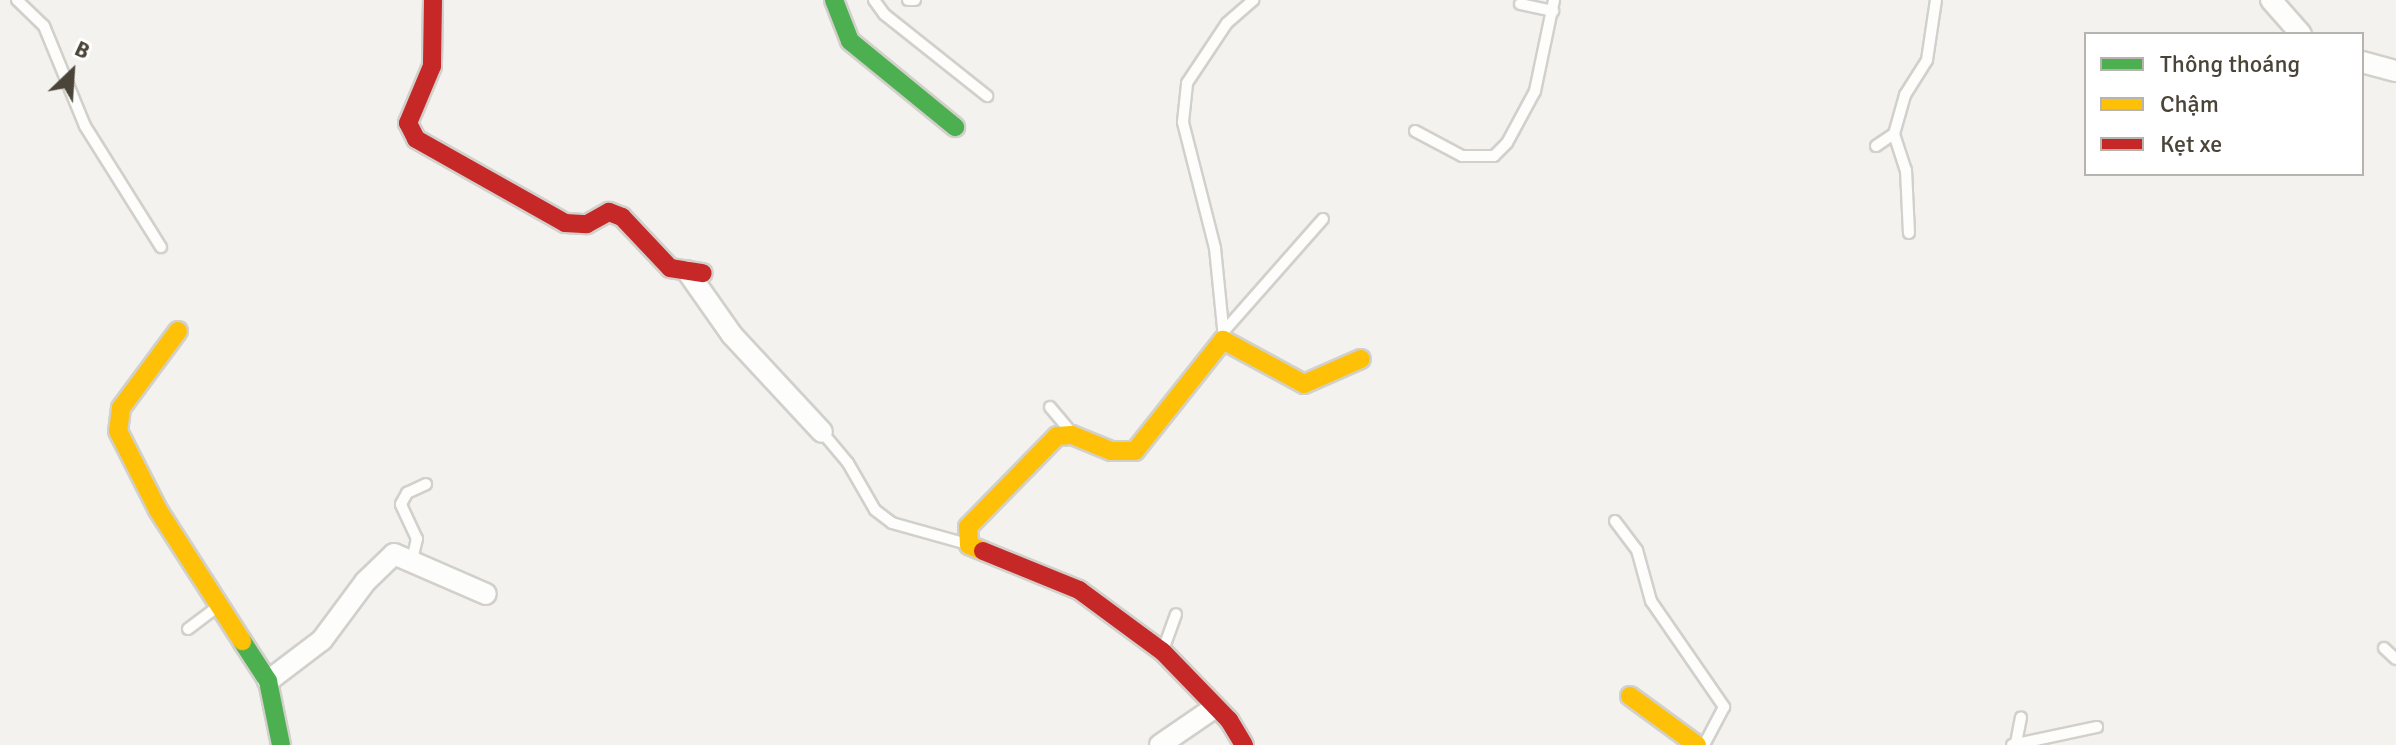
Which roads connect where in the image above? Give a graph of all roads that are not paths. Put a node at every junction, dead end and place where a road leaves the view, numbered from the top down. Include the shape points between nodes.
1 (17, 0) edge
2 (433, 0) edge
3 (834, 0) edge
4 (874, 0) edge
5 (908, 0) edge
6 (915, 0) edge
7 (1253, 0) edge
8 (1936, 0) edge
9 (2271, 0) edge
10 (1520, 4) dead end
11 (1553, 6) edge
12 (2299, 32) edge
13 (2364, 63) edge
14 (2396, 71) edge
15 (987, 96) dead end
16 (955, 127) dead end
17 (1415, 131) dead end
18 (1894, 134) junction
19 (1876, 146) dead end
20 (1323, 219) dead end
21 (1909, 233) dead end
22 (161, 247) dead end
23 (695, 272) joint
24 (178, 331) dead end
25 (1224, 335) junction
26 (1361, 359) dead end
27 (1050, 407) dead end
28 (822, 432) joint
29 (1072, 435) junction
30 (426, 484) dead end
31 (1615, 521) dead end
32 (969, 545) junction
33 (412, 560) junction
34 (486, 594) dead end
35 (219, 605) junction
36 (1176, 614) dead end
37 (188, 629) dead end
38 (2384, 648) dead end
39 (1163, 652) junction
40 (2396, 659) edge
41 (268, 681) junction
42 (1630, 696) dead end
43 (1214, 708) junction
44 (2021, 717) dead end
45 (2097, 727) dead end
46 (2014, 744) edge
47 (281, 745) edge
48 (1160, 745) edge
49 (1244, 745) edge
50 (1697, 745) edge
51 (1704, 745) edge

1 - 22 lane via 44,26 85,126
2 - 23 street via 432,66 408,123 416,139 565,223 587,224 609,212 622,217 670,268
3 - 16 street via 850,41
4 - 15 lane via 884,14
5 - 6 lane
7 - 25 lane via 1227,23 1187,83 1183,122 1215,248
8 - 18 lane via 1927,60 1905,95
9 - 12 street
10 - 11 lane
11 - 17 lane via 1530,105 1494,156 1462,156
13 - 14 street
18 - 19 lane
18 - 21 lane via 1906,170
20 - 25 lane
23 - 28 street via 732,335
24 - 35 street via 121,408 118,431 158,510
25 - 26 street via 1304,384
25 - 29 street via 1135,451 1111,451
27 - 29 lane
28 - 32 lane via 848,463 875,510 892,523
29 - 32 street via 1050,440 977,514 965,535
30 - 33 lane via 407,493 401,504 417,539
31 - 51 lane via 1637,550 1651,601 1724,707
32 - 39 street via 1067,584
33 - 34 street
33 - 41 street via 390,556 322,640
35 - 37 lane
35 - 41 street
36 - 39 lane
38 - 40 lane
39 - 43 street
41 - 47 street
42 - 50 street
43 - 48 street
43 - 49 street via 1229,720
44 - 46 lane
45 - 46 lane

